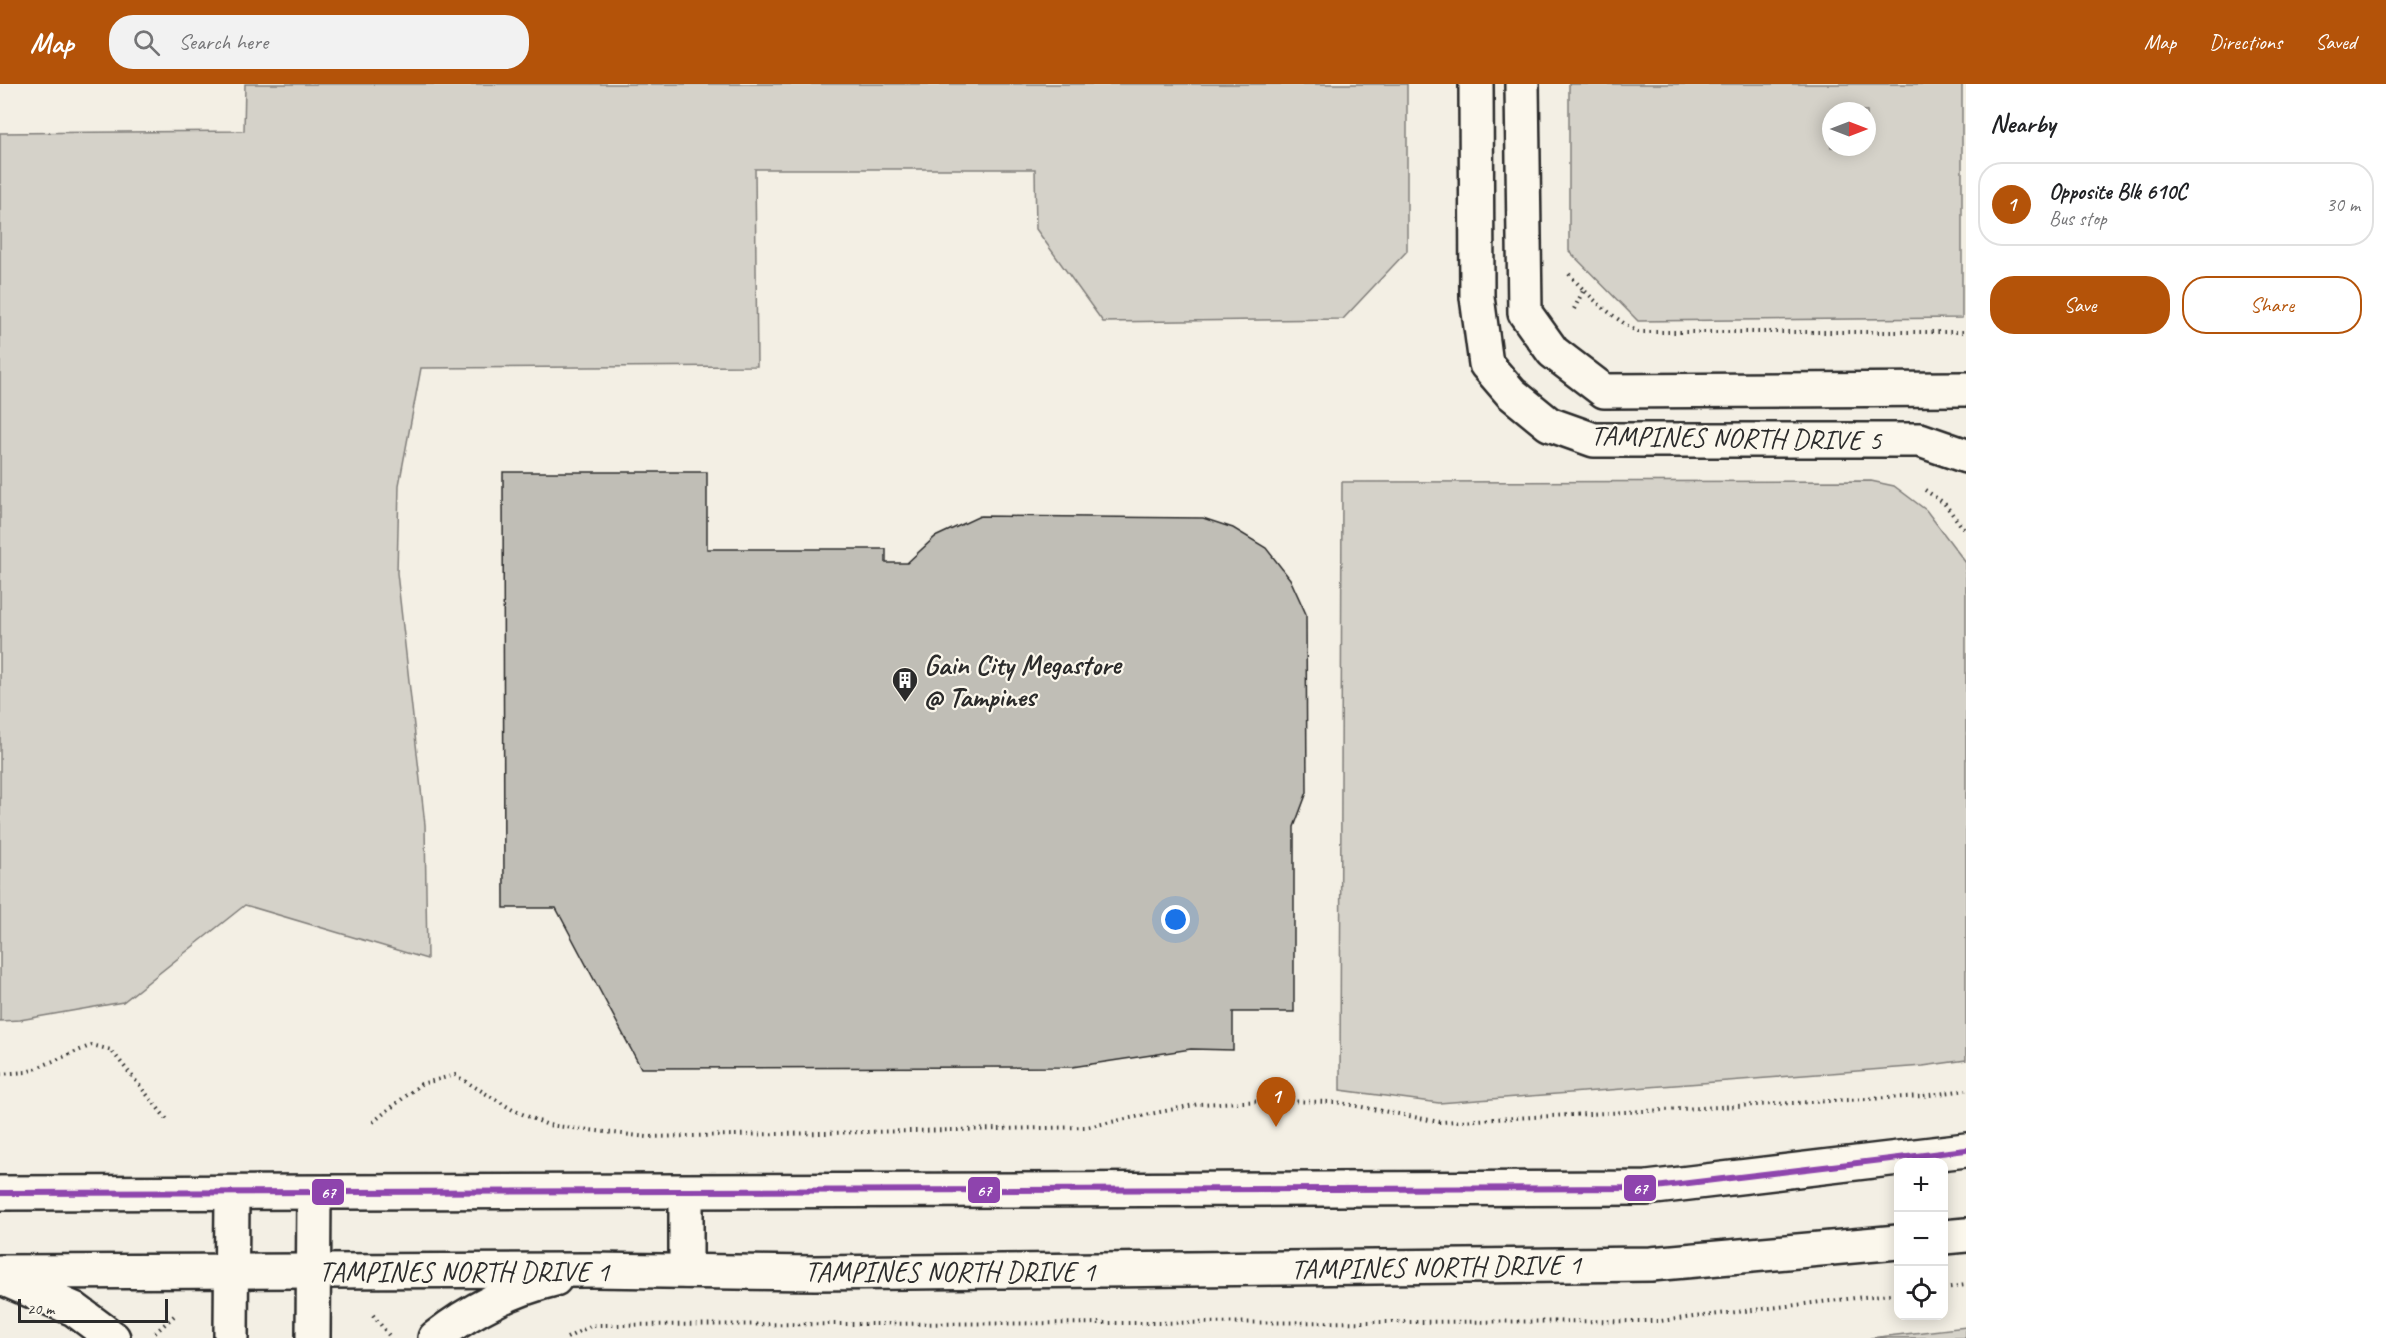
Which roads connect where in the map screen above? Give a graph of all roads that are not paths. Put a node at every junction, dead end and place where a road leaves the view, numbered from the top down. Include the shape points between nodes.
1 (1476, 84) edge
2 (1522, 84) edge
3 (1966, 389) edge
4 (1966, 456) edge
5 (1966, 1150) edge
6 (686, 1192) junction
7 (0, 1193) edge
8 (232, 1193) junction
9 (314, 1193) junction
10 (1966, 1235) edge
11 (1948, 1237) edge
12 (1894, 1242) edge
13 (591, 1270) junction
14 (313, 1271) junction
15 (686, 1271) junction
16 (232, 1272) junction
17 (0, 1275) edge
18 (113, 1338) edge
19 (231, 1338) edge
20 (314, 1338) edge
21 (435, 1338) edge

1 - 4 street, TAMPINES NORTH DRIVE 5 via 1477,297 1486,364 1511,393 1549,424 1594,440 1920,440
2 - 3 street, TAMPINES NORTH DRIVE 5 via 1525,313 1553,352 1604,391
5 - 6 street via 1647,1188
6 - 9 street
6 - 15 street
7 - 8 street
8 - 9 street
8 - 16 street
9 - 14 street
10 - 11 street
12 - 15 street, TAMPINES NORTH DRIVE 1 via 1650,1264
13 - 14 street, TAMPINES NORTH DRIVE 1
13 - 15 street, TAMPINES NORTH DRIVE 1
13 - 21 street via 536,1283 461,1318
14 - 16 street, TAMPINES NORTH DRIVE 1
14 - 20 street
16 - 17 street, TAMPINES NORTH DRIVE 1
16 - 19 street
17 - 18 street via 74,1309

